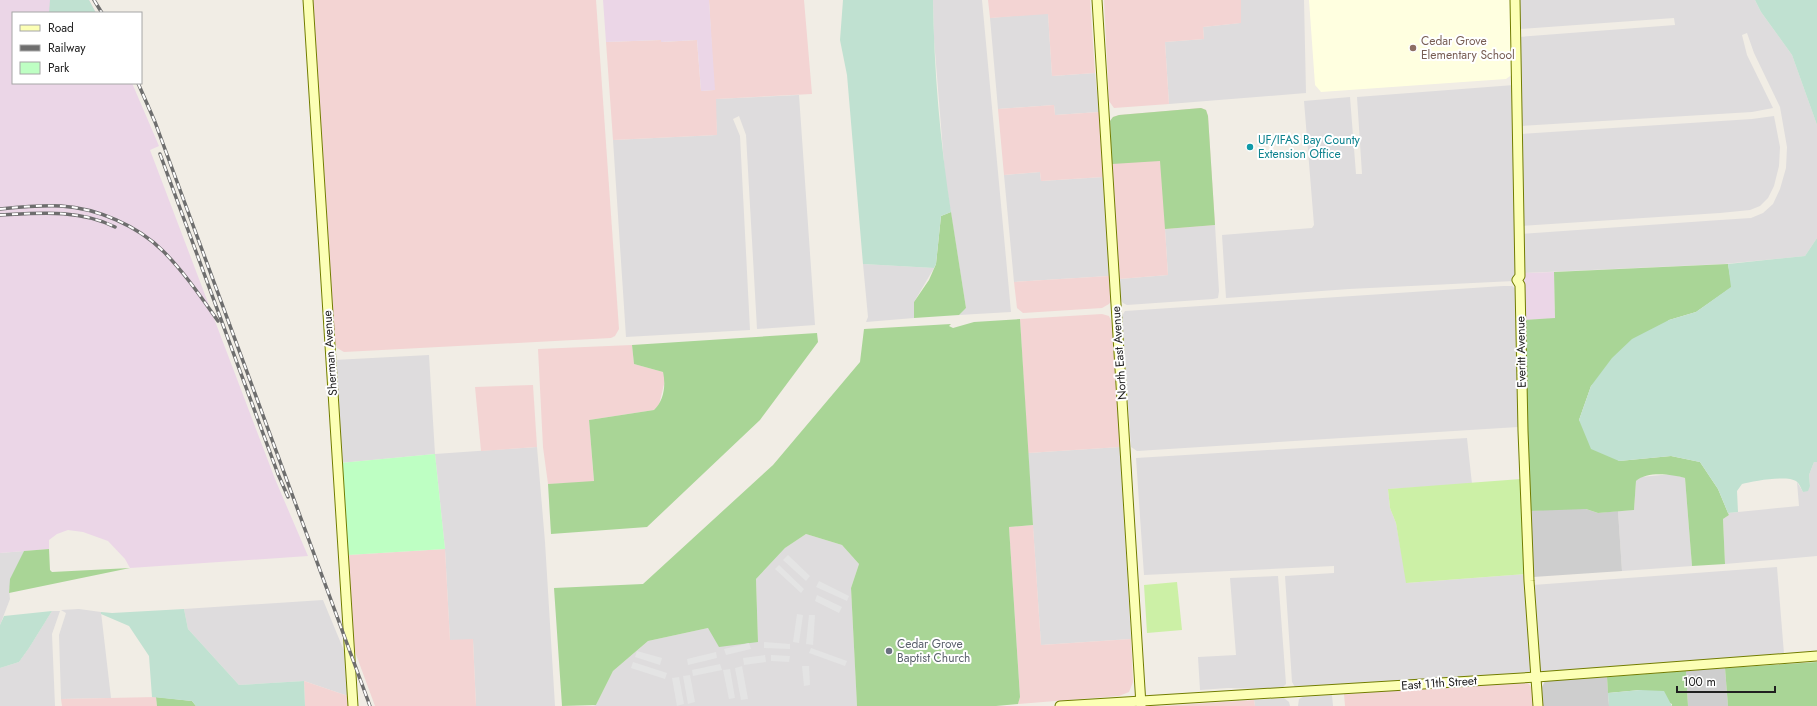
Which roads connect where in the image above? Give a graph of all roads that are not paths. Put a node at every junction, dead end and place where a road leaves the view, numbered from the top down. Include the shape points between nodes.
1 (308, 0) edge
2 (1097, 0) edge
3 (1515, 0) edge
4 (1817, 656) edge
5 (1537, 676) junction
6 (1141, 703) edge
7 (353, 706) edge
8 (1060, 706) edge
9 (1538, 706) edge

1 - 7 main road, Sherman Avenue
2 - 6 main road, North East Avenue
3 - 5 main road, Everitt Avenue via 1520,276 1517,280 1520,284 1523,439
4 - 5 main road, East 11th Street
5 - 6 main road, East 11th Street
5 - 9 main road, Everitt Avenue
6 - 8 main road, East 11th Street

